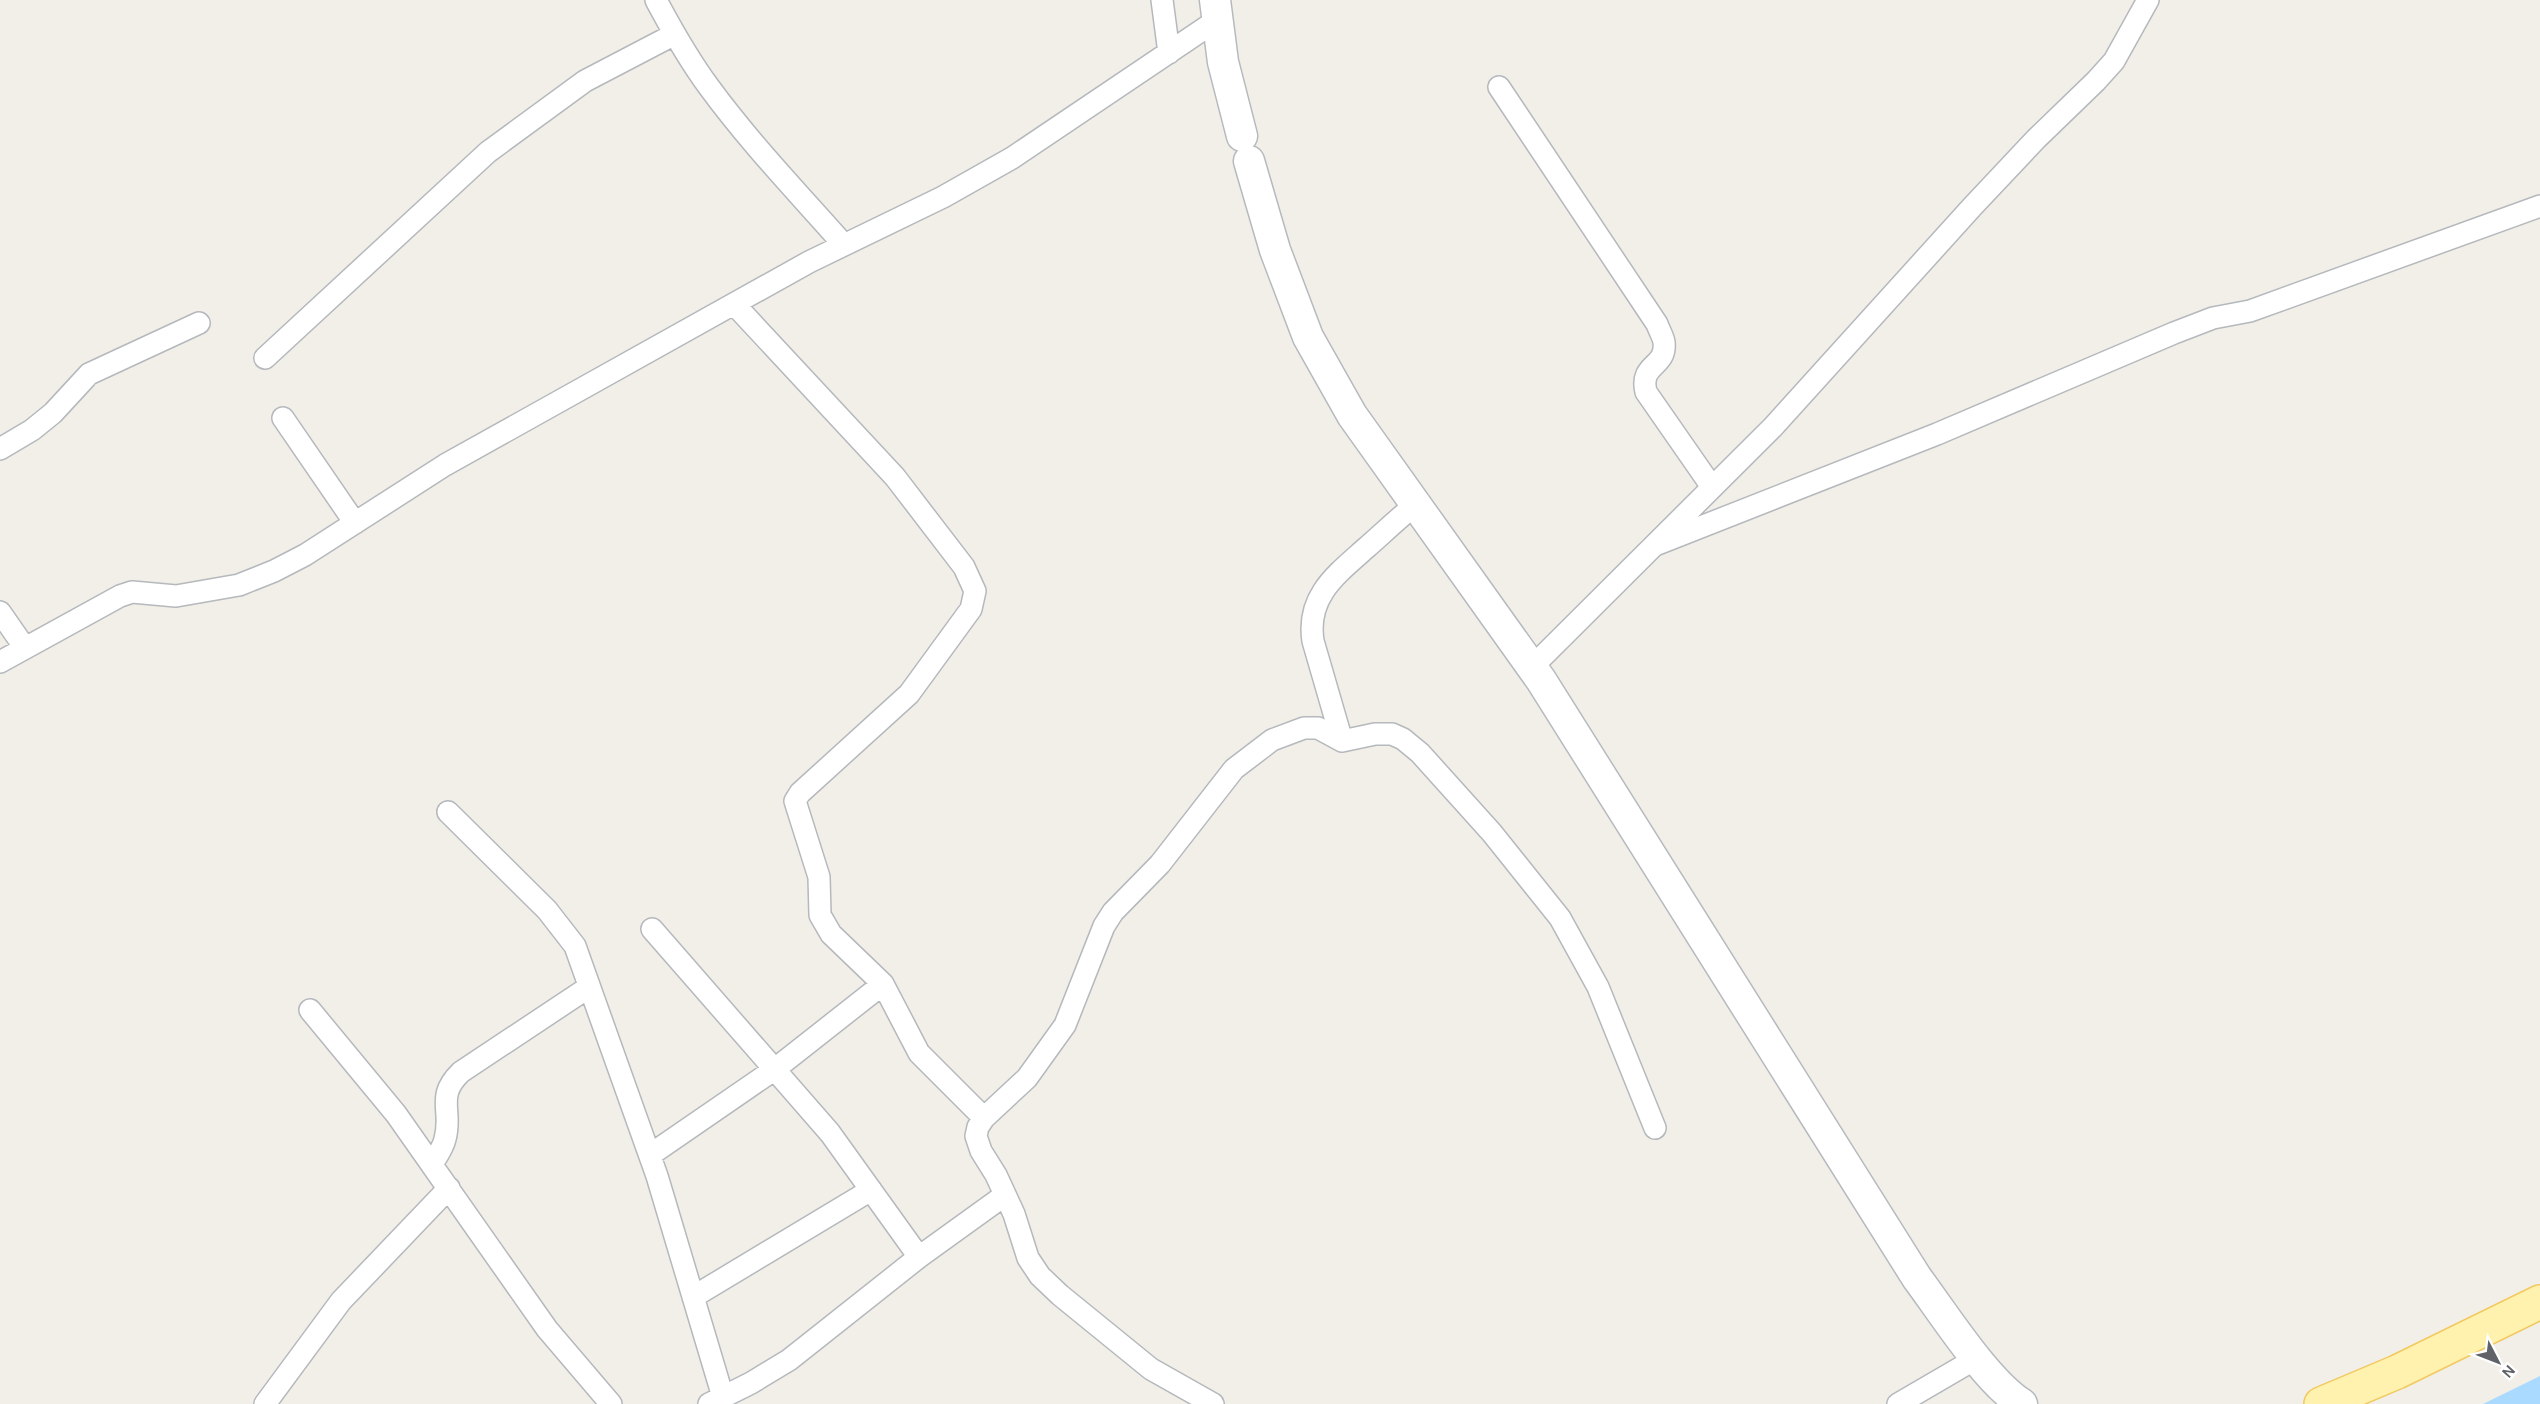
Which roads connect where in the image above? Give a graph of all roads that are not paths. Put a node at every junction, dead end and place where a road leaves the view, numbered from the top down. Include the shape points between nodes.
1 (656, 0) edge
2 (1162, 0) edge
3 (2148, 0) edge
4 (1216, 10) edge
5 (675, 34) junction
6 (1168, 53) junction
7 (1499, 87) dead end
8 (2540, 206) edge
9 (844, 245) junction
10 (734, 304) junction
11 (199, 323) dead end
12 (265, 358) dead end
13 (283, 418) dead end
14 (0, 449) edge
15 (1712, 488) junction
16 (1416, 504) junction
17 (355, 523) junction
18 (1655, 545) junction
19 (0, 612) edge
20 (25, 648) junction
21 (0, 662) edge
22 (1532, 667) junction
23 (1342, 741) junction
24 (448, 812) dead end
25 (652, 929) dead end
26 (883, 984) junction
27 (589, 987) junction
28 (310, 1010) dead end
29 (775, 1069) junction
30 (984, 1118) junction
31 (1654, 1128) dead end
32 (650, 1155) junction
33 (432, 1164) junction
34 (449, 1188) junction
35 (871, 1190) junction
36 (1005, 1195) junction
37 (919, 1257) junction
38 (693, 1297) junction
39 (2540, 1302) edge
40 (1977, 1358) junction
41 (716, 1400) edge
42 (265, 1404) edge
43 (611, 1404) edge
44 (1214, 1404) edge
45 (1898, 1404) edge
46 (2022, 1404) edge
47 (2321, 1404) edge

1 - 5 street
2 - 6 street
3 - 15 street via 2108,68 2028,147 1773,427
4 - 6 street
4 - 16 main road via 1223,62 1246,149 1275,250 1308,337 1352,415
5 - 9 street via 709,87
5 - 12 street via 585,81 488,152
6 - 9 street via 1012,158
7 - 15 street via 1657,324 1664,341 1663,353 1646,373 1646,392
8 - 18 street via 2250,311 2200,323 1936,434
9 - 10 street
10 - 17 street via 445,465
10 - 26 street via 895,477 964,567 975,591 971,609 909,694 795,801 819,877 819,915 831,934
11 - 14 street via 89,374 46,419
13 - 17 street
15 - 18 street
16 - 22 main road
16 - 23 street via 1331,579 1316,606 1311,626 1313,640
17 - 20 street via 305,555 238,585 176,596 132,592
18 - 22 street
19 - 20 street
20 - 21 street
22 - 40 main road via 1917,1278
23 - 30 street via 1318,728 1304,728 1272,740 1234,770 1160,864 1113,912 1065,1025 1027,1078
23 - 31 street via 1392,734 1403,739 1498,841 1560,918 1598,987
24 - 27 street via 561,926 575,946
25 - 29 street
26 - 29 street
26 - 30 street via 919,1053
27 - 32 street
27 - 33 street via 452,1080 446,1092 445,1142
28 - 33 street
29 - 32 street
29 - 35 street via 830,1133
30 - 36 street via 976,1136
32 - 38 street
33 - 34 street
34 - 42 street via 341,1301
34 - 43 street via 548,1329
35 - 37 street
35 - 38 street
36 - 37 street
36 - 44 street via 1028,1258 1060,1296 1151,1369
37 - 41 street via 789,1360
38 - 41 street
39 - 47 main road via 2397,1372
40 - 45 street
40 - 46 main road

